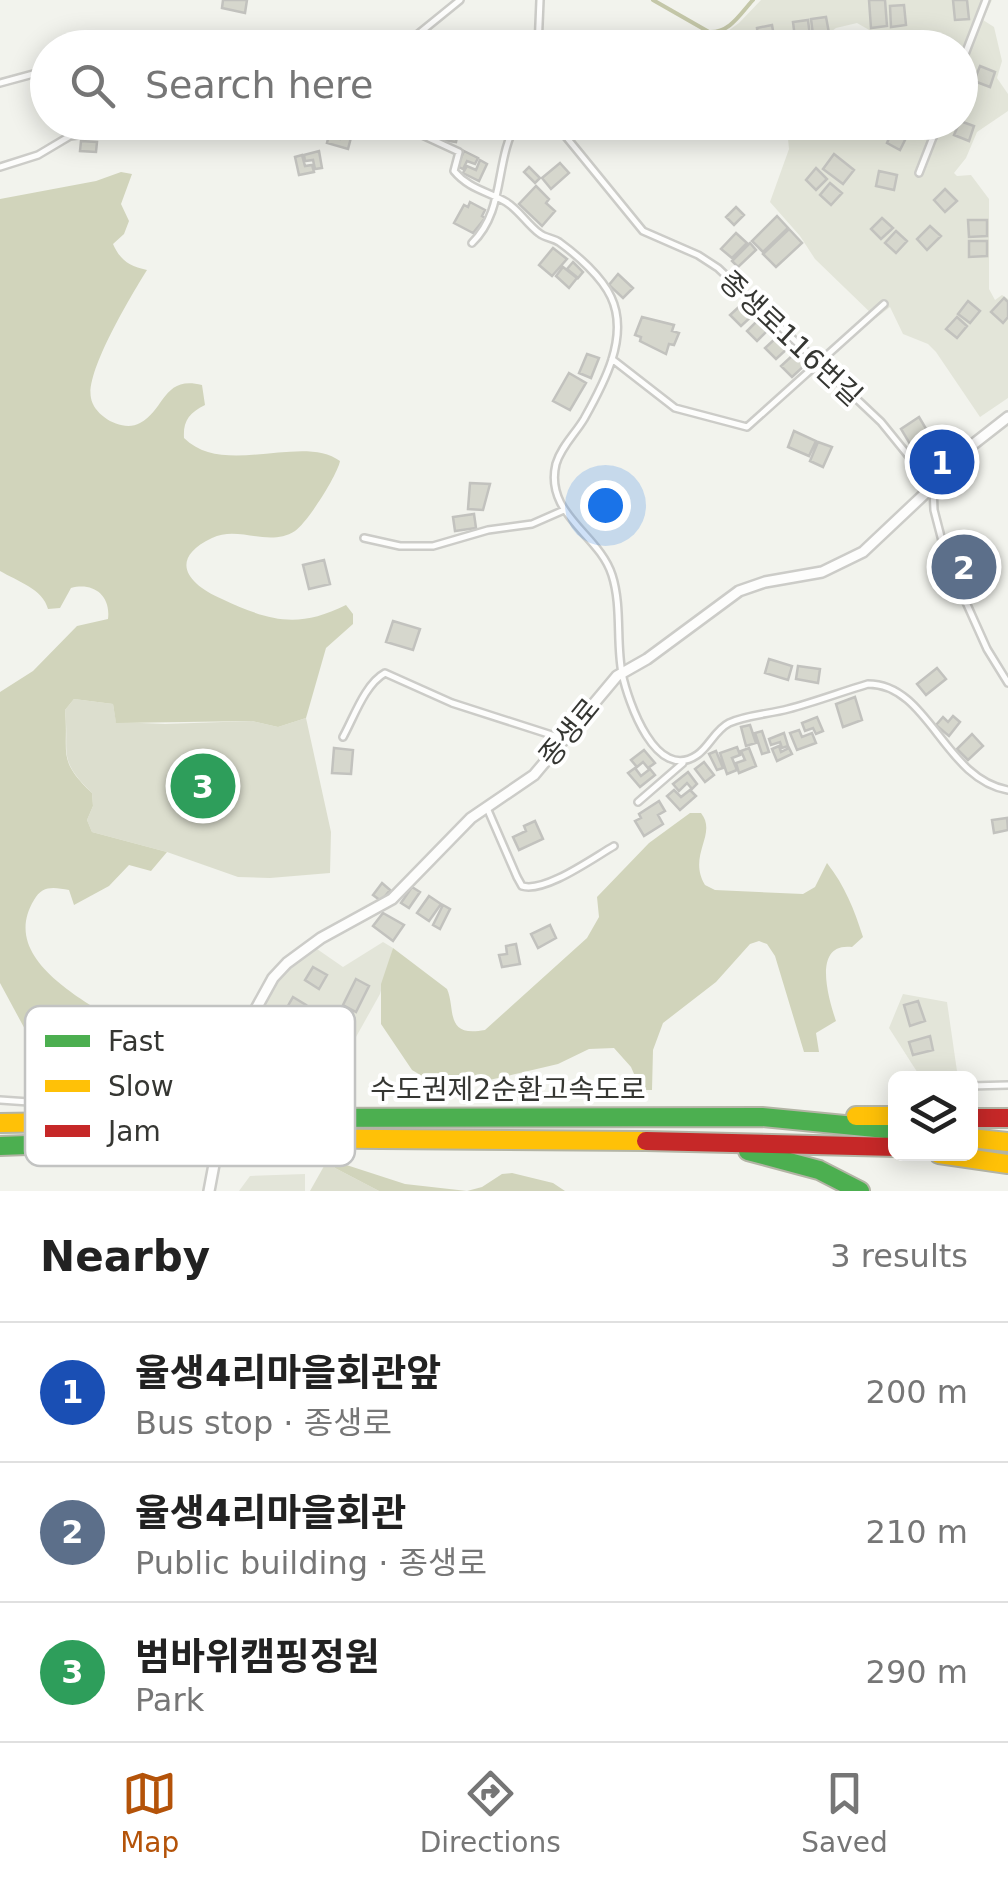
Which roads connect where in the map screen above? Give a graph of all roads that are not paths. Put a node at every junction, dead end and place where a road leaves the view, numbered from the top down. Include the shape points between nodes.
1 (460, 0) edge
2 (540, 0) edge
3 (986, 0) edge
4 (423, 30) edge
5 (539, 30) edge
6 (974, 30) edge
7 (30, 75) edge
8 (0, 83) edge
9 (63, 140) edge
10 (433, 140) edge
11 (509, 140) edge
12 (569, 140) edge
13 (932, 140) edge
14 (0, 167) edge
15 (919, 174) dead end
16 (497, 198) junction
17 (472, 242) dead end
18 (884, 304) dead end
19 (612, 358) junction
20 (817, 362) junction
21 (1008, 417) edge
22 (933, 486) junction
23 (564, 510) junction
24 (364, 538) dead end
25 (622, 673) junction
26 (1008, 683) edge
27 (342, 737) dead end
28 (564, 739) junction
29 (685, 761) junction
30 (1008, 790) edge
31 (638, 802) dead end
32 (487, 808) junction
33 (614, 846) dead end
34 (256, 1006) edge
35 (1008, 1085) edge
36 (978, 1086) edge
37 (0, 1100) edge
38 (25, 1102) edge
39 (888, 1116) edge
40 (762, 1117) junction
41 (355, 1118) edge
42 (978, 1118) edge
43 (1008, 1118) edge
44 (0, 1123) edge
45 (25, 1123) edge
46 (888, 1129) edge
47 (355, 1139) edge
48 (978, 1139) edge
49 (684, 1141) junction
50 (1008, 1142) edge
51 (25, 1145) edge
52 (0, 1146) edge
53 (888, 1147) edge
54 (978, 1160) edge
55 (1008, 1164) edge
56 (214, 1166) edge
57 (209, 1191) edge
58 (860, 1191) edge

1 - 4 lane
2 - 5 lane
3 - 6 lane
7 - 8 lane
9 - 14 lane
10 - 16 lane via 459,152 454,172 462,180
11 - 16 lane
12 - 20 lane, 종생로116번길 via 643,231 718,268
13 - 15 lane
16 - 17 lane
16 - 19 lane via 599,278 616,320
18 - 20 lane
19 - 20 lane via 675,408 748,428
19 - 23 lane via 557,460 556,489
20 - 22 lane, 종생로116번길 via 881,422
21 - 22 street, 종생로
22 - 25 street, 종생로 via 845,564 739,591
22 - 26 lane via 947,560
23 - 24 lane via 532,524 433,546
23 - 25 lane via 613,578
25 - 28 street, 종생로
25 - 29 lane via 649,740 669,760
27 - 28 lane via 386,673 452,703
28 - 32 street, 종생로 via 534,775
29 - 30 lane via 732,722 881,684 903,695 968,768 990,786
29 - 31 lane
32 - 33 lane via 522,886 556,879
32 - 34 street, 종생로 via 392,899 287,963
35 - 36 lane
37 - 38 lane
39 - 40 highway
40 - 41 highway, 수도권제2순환고속도로, bridge
40 - 46 highway, 수도권제2순환고속도로
42 - 43 highway
44 - 45 highway, 수도권제2순환고속도로, bridge
47 - 49 highway, 수도권제2순환고속도로, bridge
48 - 50 highway
49 - 53 highway, 수도권제2순환고속도로
49 - 58 highway via 768,1154
51 - 52 highway, 수도권제2순환고속도로, bridge
54 - 55 highway
56 - 57 street, 종생로

